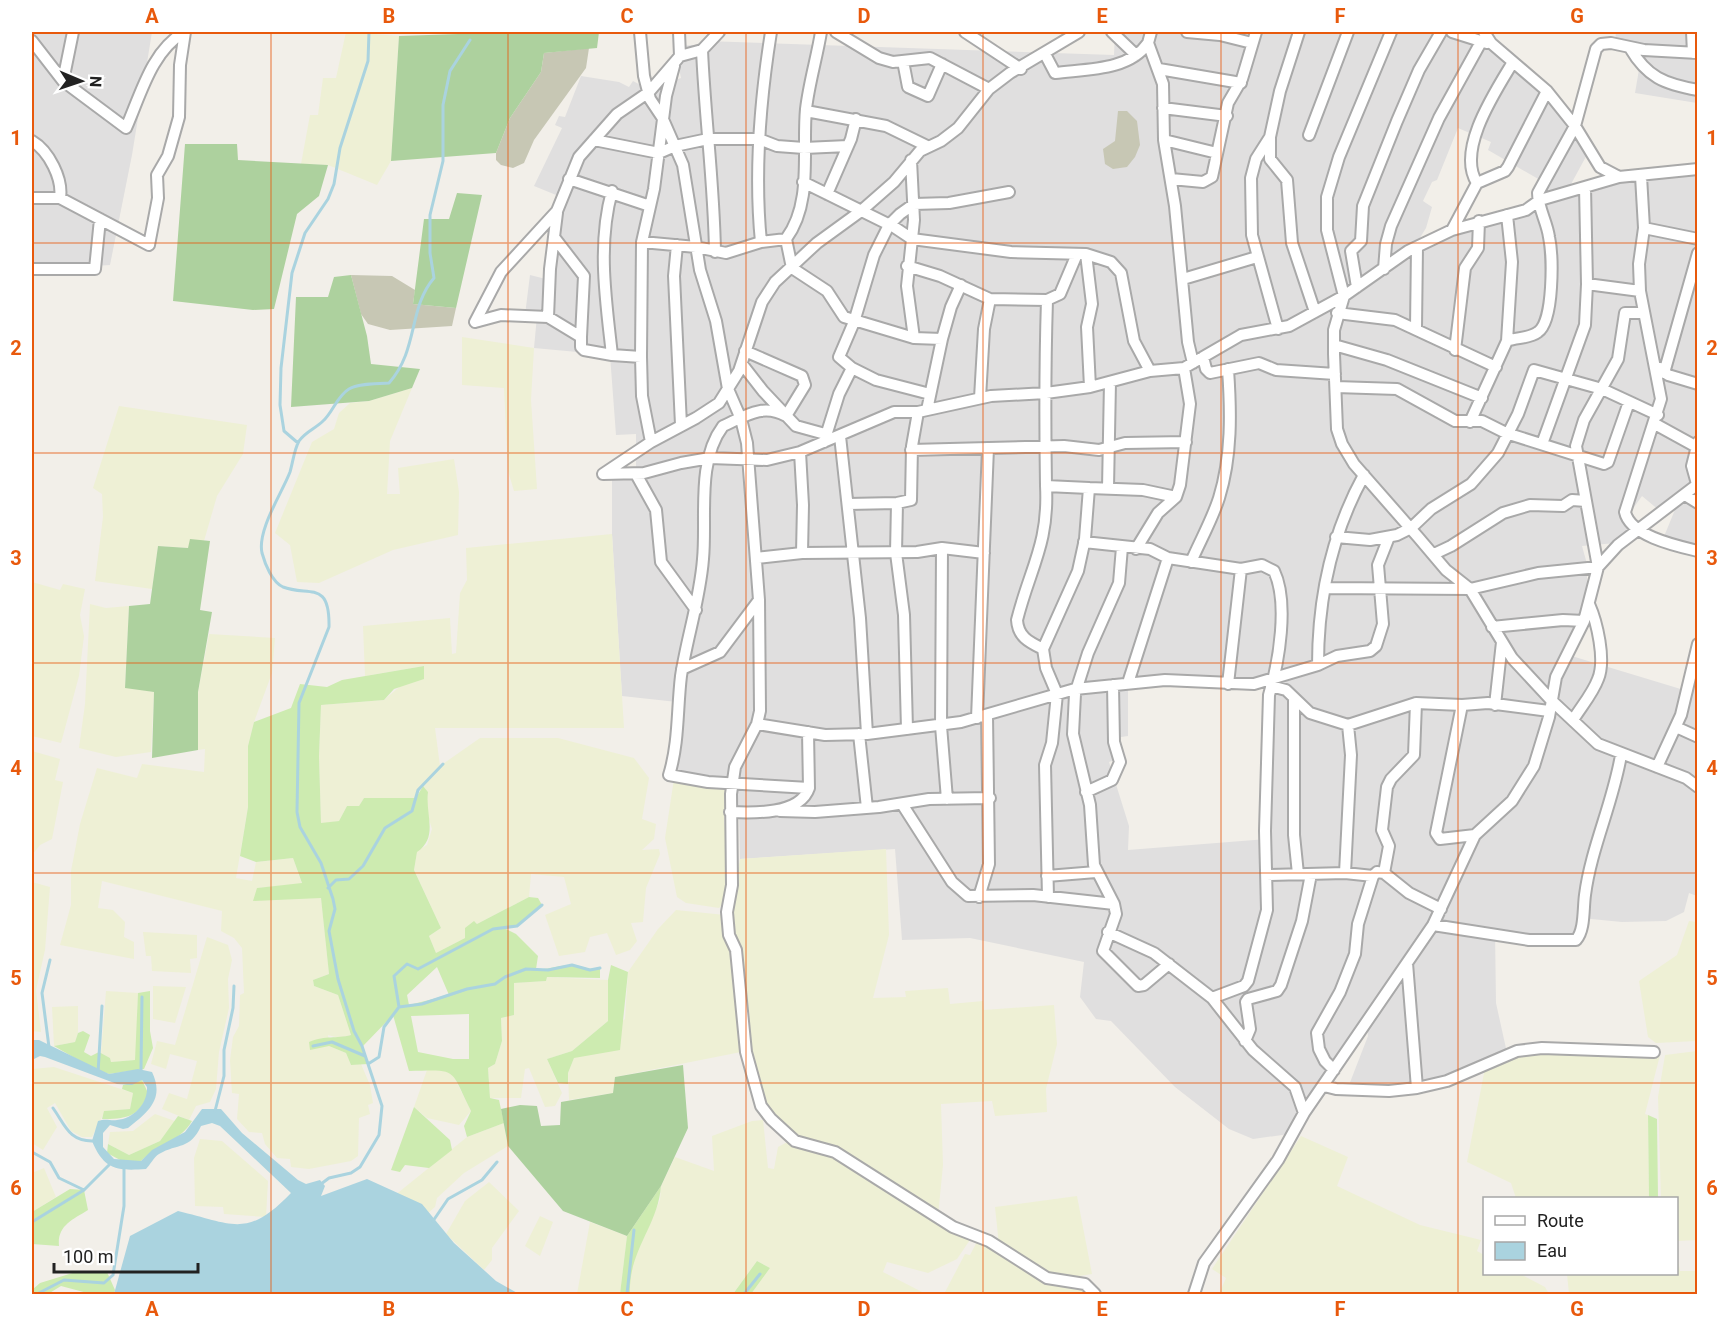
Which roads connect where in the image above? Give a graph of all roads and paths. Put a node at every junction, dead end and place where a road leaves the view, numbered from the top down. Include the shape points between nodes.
1 (73, 32) edge
2 (184, 32) edge
3 (640, 32) edge
4 (679, 32) edge
5 (719, 32) edge
6 (771, 32) edge
7 (821, 32) edge
8 (836, 32) edge
9 (965, 32) edge
10 (1079, 32) edge
11 (1112, 32) edge
12 (1187, 32) edge
13 (1256, 32) edge
14 (1299, 32) edge
15 (1348, 32) edge
16 (1391, 32) edge
17 (1441, 32) edge
18 (1452, 32) edge
19 (1692, 32) edge
20 (1149, 37) edge
21 (1485, 39) edge
22 (1252, 43) junction
23 (32, 44) edge
24 (1630, 48) junction
25 (702, 50) junction
26 (1695, 53) edge
27 (1045, 54) junction
28 (1136, 55) junction
29 (677, 58) junction
30 (903, 61) junction
31 (1513, 62) junction
32 (942, 64) junction
33 (1021, 69) junction
34 (1159, 69) junction
35 (63, 81) junction
36 (1241, 83) junction
37 (989, 89) junction
38 (1698, 90) edge
39 (649, 92) junction
40 (1546, 92) junction
41 (1163, 108) junction
42 (806, 111) junction
43 (1227, 116) junction
44 (662, 117) junction
45 (856, 118) junction
46 (1575, 126) junction
47 (1309, 135) dead end
48 (1270, 137) junction
49 (708, 139) junction
50 (759, 139) junction
51 (594, 140) junction
52 (1164, 140) junction
53 (32, 141) edge
54 (675, 146) junction
55 (848, 146) junction
56 (927, 146) junction
57 (804, 148) junction
58 (659, 153) junction
59 (1217, 153) junction
60 (911, 160) junction
61 (1698, 169) edge
62 (1641, 176) junction
63 (1619, 177) junction
64 (569, 179) junction
65 (1171, 179) junction
66 (803, 182) junction
67 (1477, 183) junction
68 (1585, 187) junction
69 (612, 191) junction
70 (1009, 192) dead end
71 (827, 194) junction
72 (32, 198) edge
73 (60, 198) junction
74 (1538, 202) junction
75 (914, 204) junction
76 (650, 206) junction
77 (557, 211) junction
78 (861, 211) junction
79 (1507, 215) junction
80 (100, 219) junction
81 (1479, 222) junction
82 (889, 225) junction
83 (1644, 228) junction
84 (1452, 230) junction
85 (554, 237) junction
86 (786, 239) junction
87 (912, 239) junction
88 (1698, 239) edge
89 (642, 242) junction
90 (761, 242) junction
91 (677, 245) junction
92 (696, 247) junction
93 (1417, 247) junction
94 (715, 252) junction
95 (1082, 254) junction
96 (1698, 254) edge
97 (1257, 257) junction
98 (907, 266) junction
99 (792, 268) junction
100 (32, 269) edge
101 (1384, 269) junction
102 (1183, 279) junction
103 (1587, 284) junction
104 (961, 285) junction
105 (1358, 287) junction
106 (1640, 291) junction
107 (1344, 297) junction
108 (990, 299) junction
109 (1047, 300) junction
110 (1315, 312) junction
111 (1337, 313) junction
112 (1644, 313) junction
113 (548, 317) junction
114 (854, 322) junction
115 (1416, 328) junction
116 (1278, 329) junction
117 (581, 337) junction
118 (914, 338) junction
119 (942, 339) junction
120 (1507, 341) junction
121 (1334, 345) junction
122 (1455, 350) junction
123 (745, 351) junction
124 (612, 355) junction
125 (641, 357) junction
126 (1193, 362) junction
127 (742, 364) junction
128 (1655, 364) junction
129 (852, 368) junction
130 (1496, 368) junction
131 (1228, 369) junction
132 (1150, 371) junction
133 (1664, 373) junction
134 (1335, 374) junction
135 (1568, 378) junction
136 (1110, 382) junction
137 (1698, 384) edge
138 (1090, 387) junction
139 (1336, 387) junction
140 (728, 389) junction
141 (1602, 389) junction
142 (1046, 393) junction
143 (930, 394) junction
144 (980, 398) junction
145 (1482, 398) junction
146 (1629, 402) junction
147 (922, 411) junction
148 (786, 416) junction
149 (741, 419) junction
150 (1656, 419) junction
151 (1470, 422) junction
152 (681, 425) junction
153 (1506, 434) junction
154 (840, 436) junction
155 (824, 438) junction
156 (651, 442) junction
157 (1185, 442) junction
158 (1542, 444) junction
159 (1696, 444) edge
160 (1045, 447) junction
161 (988, 448) junction
162 (1110, 449) junction
163 (911, 450) junction
164 (800, 452) junction
165 (1578, 457) junction
166 (710, 458) junction
167 (747, 458) junction
168 (636, 474) junction
169 (1364, 475) junction
170 (1697, 484) edge
171 (1046, 486) junction
172 (1089, 488) junction
173 (1108, 488) junction
174 (1685, 495) junction
175 (1176, 497) junction
176 (1586, 501) junction
177 (897, 503) junction
178 (1698, 503) edge
179 (848, 504) junction
180 (1411, 528) junction
181 (1639, 528) junction
182 (1336, 537) junction
183 (1389, 537) junction
184 (1084, 543) junction
185 (1122, 547) junction
186 (942, 548) junction
187 (1136, 549) junction
188 (1698, 551) edge
189 (802, 553) junction
190 (896, 553) junction
191 (984, 553) junction
192 (851, 554) junction
193 (1434, 554) junction
194 (756, 558) junction
195 (1168, 558) junction
196 (1191, 562) junction
197 (1598, 567) junction
198 (1241, 569) junction
199 (1378, 587) junction
200 (1325, 588) junction
201 (1470, 589) junction
202 (759, 600) junction
203 (1589, 604) junction
204 (696, 610) junction
205 (1584, 621) junction
206 (1492, 627) junction
207 (1502, 642) junction
208 (1698, 644) edge
209 (1042, 649) junction
210 (1318, 665) junction
211 (682, 669) junction
212 (1273, 681) junction
213 (1128, 683) junction
214 (1693, 683) edge
215 (1228, 684) junction
216 (1113, 685) junction
217 (1075, 689) junction
218 (1057, 694) junction
219 (1294, 700) junction
220 (1416, 703) junction
221 (1462, 705) junction
222 (1495, 705) junction
223 (1550, 706) junction
224 (982, 716) junction
225 (1573, 720) junction
226 (757, 724) junction
227 (1348, 725) junction
228 (940, 726) junction
229 (1676, 727) junction
230 (907, 729) junction
231 (808, 732) junction
232 (863, 734) junction
233 (1698, 737) edge
234 (1621, 755) junction
235 (1657, 767) junction
236 (732, 783) junction
237 (1698, 787) edge
238 (809, 788) junction
239 (1086, 792) junction
240 (990, 798) junction
241 (947, 799) junction
242 (902, 804) junction
243 (867, 808) junction
244 (780, 811) junction
245 (730, 812) junction
246 (1476, 835) junction
247 (1096, 872) junction
248 (1345, 873) junction
249 (1298, 874) junction
250 (1311, 874) junction
251 (1378, 874) junction
252 (1268, 875) junction
253 (1047, 876) junction
254 (979, 897) junction
255 (1048, 897) junction
256 (1114, 904) junction
257 (1441, 909) junction
258 (1432, 925) junction
259 (1108, 932) junction
260 (1407, 963) junction
261 (1168, 964) junction
262 (1212, 998) junction
263 (1245, 1041) junction
264 (1654, 1052) dead end
265 (1334, 1070) junction
266 (1324, 1086) junction
267 (1417, 1088) junction
268 (1304, 1113) junction
269 (1095, 1294) edge
270 (1194, 1294) edge

1 - 35 street
2 - 35 street via 167,44 155,62 126,128
2 - 80 street via 179,117 168,156 157,175 158,198 150,245
3 - 39 street
4 - 29 street
5 - 25 street
6 - 50 street
7 - 42 street
8 - 30 street via 879,58
9 - 33 street
10 - 27 street
11 - 28 street
12 - 22 street
13 - 22 street
14 - 48 street
15 - 47 street
16 - 107 street via 1339,157 1327,197 1327,230
17 - 105 street via 1408,93 1363,206 1361,241 1351,251
18 - 21 street
19 - 26 street
20 - 28 street
20 - 34 street
21 - 31 street
21 - 101 street via 1439,118 1391,226
22 - 36 street
23 - 35 street
24 - 26 street
24 - 38 street via 1651,75
24 - 46 street via 1611,43 1596,49
25 - 29 street
25 - 49 street
27 - 28 street via 1055,73 1118,64
27 - 33 street
29 - 39 street
29 - 44 street
30 - 32 street via 923,57
30 - 32 street via 908,87 928,96
31 - 40 street
31 - 67 street via 1472,144 1471,173
32 - 37 street
33 - 37 street
34 - 36 street
34 - 41 street
36 - 43 street via 1231,96
37 - 56 street via 958,128
39 - 44 street
39 - 51 street via 617,114
40 - 46 street
40 - 67 street via 1505,171
41 - 43 street
41 - 52 street
42 - 45 street
42 - 57 street
43 - 59 street
44 - 54 street
44 - 58 street
45 - 55 street
45 - 56 street via 886,126
46 - 63 street via 1600,167
46 - 74 street via 1540,186
48 - 97 street via 1256,159 1251,178 1252,235
48 - 110 street via 1270,159 1287,180 1292,243
49 - 50 street
49 - 54 street
49 - 94 street via 715,202
50 - 57 street via 777,146
50 - 90 street via 757,199
51 - 58 street
51 - 64 street
52 - 59 street
52 - 65 street
53 - 73 street via 40,146 60,182
54 - 58 street
54 - 92 street via 691,202
55 - 57 street
55 - 71 street
56 - 60 street
57 - 66 street
58 - 76 street
59 - 65 street via 1212,177 1207,181
60 - 75 street
60 - 78 street via 894,182
61 - 62 street
62 - 63 street
62 - 83 street
63 - 68 street
64 - 69 street
64 - 77 street
65 - 102 street
66 - 71 street
66 - 86 street via 799,215
67 - 84 street
68 - 74 street
68 - 103 street
69 - 76 street
69 - 124 street via 604,228
70 - 75 street via 942,204
71 - 78 street
72 - 73 street
73 - 80 street
74 - 79 street
74 - 120 street via 1551,253 1550,294 1543,326 1530,336
75 - 82 street
75 - 87 street
76 - 89 street
77 - 85 street
77 - 113 street via 501,272 475,322 501,315
78 - 82 street
78 - 99 street via 817,243
79 - 81 street
79 - 120 street via 1512,262
80 - 100 street via 95,269
81 - 84 street
81 - 122 street via 1478,248 1465,268
82 - 87 street
82 - 114 street via 874,255
83 - 88 street
83 - 106 street
84 - 93 street
85 - 113 street
85 - 117 street via 584,276
86 - 90 street
86 - 99 street
87 - 95 street via 1011,252
87 - 98 street
89 - 91 street
89 - 125 street
90 - 94 street via 726,253
91 - 92 street
91 - 152 street
92 - 94 street
92 - 140 street via 716,321
93 - 101 street
93 - 115 street
95 - 109 street via 1060,294
95 - 132 street via 1111,262 1119,269 1134,341
95 - 138 street via 1092,304 1087,327
96 - 133 street
97 - 102 street
97 - 116 street
98 - 104 street
98 - 118 street
99 - 114 street via 827,291 844,317
99 - 123 street via 775,282 762,302
101 - 105 street
102 - 126 street
103 - 106 street
103 - 135 street via 1585,325
104 - 108 street
104 - 119 street
105 - 107 street
106 - 112 street
107 - 110 street
107 - 111 street
108 - 109 street
108 - 144 street
109 - 142 street
110 - 116 street
111 - 115 street via 1385,317
111 - 121 street
112 - 128 street
112 - 141 street via 1625,313 1618,359
113 - 117 street
114 - 118 street
114 - 129 street via 839,358
115 - 122 street
116 - 126 street via 1241,335
117 - 124 street via 582,349
118 - 119 street
119 - 143 street
120 - 130 street
121 - 134 street
121 - 145 street via 1387,360
122 - 130 street
123 - 127 street
123 - 148 street via 802,376 805,385
124 - 125 street
125 - 156 street via 642,396
126 - 131 street via 1207,372
126 - 132 street
126 - 157 street
127 - 140 street
127 - 148 street
128 - 133 street
128 - 150 street via 1661,399
129 - 143 street via 876,380
129 - 155 street
130 - 145 street
131 - 134 street via 1259,363 1276,370
131 - 196 street via 1231,426 1226,471 1219,499
132 - 136 street
133 - 137 street
134 - 139 street
135 - 141 street
135 - 153 street via 1534,370
135 - 158 street
136 - 138 street
136 - 162 street
138 - 142 street
139 - 151 street via 1397,389 1455,421
139 - 169 street via 1337,429 1342,444
140 - 149 street
140 - 152 street via 712,409
141 - 146 street
141 - 165 street via 1578,436
142 - 144 street
142 - 160 street
143 - 147 street
144 - 147 street
145 - 151 street
146 - 150 street
146 - 165 street via 1608,462
147 - 154 street via 890,413
147 - 163 street
148 - 149 street via 764,409
148 - 155 street via 800,428
149 - 166 street via 720,429
149 - 167 street
150 - 159 street
150 - 181 street via 1625,512 1626,518
151 - 153 street via 1482,421
152 - 156 street
153 - 158 street
153 - 180 street via 1498,453 1471,484 1431,509
154 - 155 street
154 - 179 street
155 - 164 street
156 - 168 street via 603,474
157 - 162 street via 1125,443
157 - 175 street
158 - 165 street
159 - 170 street via 1692,471
160 - 161 street
160 - 162 street
160 - 171 street
161 - 163 street
161 - 191 street
162 - 173 street
163 - 177 street via 913,497 909,502
164 - 167 street via 761,460
164 - 189 street
165 - 176 street
166 - 167 street
166 - 168 street
166 - 204 street via 705,480 704,556
167 - 194 street
168 - 204 street via 656,510 661,562
169 - 180 street
169 - 182 street
170 - 174 street
171 - 172 street
171 - 209 street via 1045,530 1017,620 1017,629 1026,641
172 - 173 street
172 - 184 street
173 - 175 street
174 - 178 street
174 - 181 street
175 - 187 street via 1161,509
176 - 193 street via 1572,500 1563,506 1530,505 1503,513
176 - 197 street
177 - 179 street
177 - 190 street
179 - 192 street
180 - 183 street
180 - 193 street
181 - 188 street via 1660,542
181 - 197 street
182 - 183 street
182 - 200 street
183 - 199 street via 1378,565
184 - 185 street
184 - 209 street via 1078,571
185 - 187 street
185 - 217 street via 1119,583
186 - 190 street
186 - 191 street
186 - 228 street
187 - 195 street via 1150,549
189 - 192 street
189 - 194 street
190 - 192 street
190 - 230 street via 904,615
191 - 224 street
192 - 232 street via 860,618
193 - 201 street via 1446,570
194 - 202 street
195 - 196 street
195 - 213 street
196 - 198 street
197 - 201 street via 1538,573
197 - 203 street
198 - 212 street via 1262,565 1274,571 1279,582 1281,613
198 - 215 street
199 - 200 street
199 - 201 street
199 - 210 street via 1383,624 1376,646
200 - 210 street
201 - 206 street
202 - 211 street via 720,652
202 - 226 street via 761,684
203 - 205 street
203 - 225 street via 1599,633 1600,672
204 - 211 street
205 - 206 street
205 - 223 street via 1556,677
206 - 207 street
207 - 222 street
207 - 223 street
208 - 214 street
209 - 218 street
210 - 212 street
211 - 236 street via 669,775
212 - 215 street
212 - 219 street
212 - 252 street via 1269,695 1265,831
213 - 215 street via 1165,680
213 - 216 street
214 - 229 street
216 - 217 street
216 - 239 street via 1114,742 1120,762 1112,780
217 - 218 street
217 - 239 street via 1073,734
218 - 224 street
218 - 253 street via 1053,737 1045,765
219 - 227 street via 1310,713
219 - 249 street
220 - 221 street
220 - 227 street
220 - 251 street via 1414,754 1388,787 1382,830 1389,846
221 - 222 street
221 - 246 street via 1436,833 1440,839
222 - 223 street
223 - 225 street
223 - 246 street via 1540,747 1524,785
224 - 228 street
224 - 240 street
225 - 234 street via 1598,744
226 - 231 street
226 - 236 street via 735,767
227 - 248 street via 1351,755
228 - 230 street
228 - 241 street
229 - 233 street
229 - 235 street
230 - 232 street
231 - 232 street
231 - 238 street
232 - 243 street
234 - 235 street
234 - 258 street via 1576,940 1529,940
235 - 237 street
236 - 238 street
236 - 245 street
238 - 244 street via 804,797
239 - 247 street
240 - 241 street
240 - 254 street via 989,864
241 - 242 street
242 - 243 street
242 - 254 street via 952,882 968,896
243 - 244 street
244 - 245 street
245 - 269 street via 732,885 727,923 736,950 746,1052 766,1114 795,1141 835,1152 953,1227 989,1240 1047,1278 1085,1284
246 - 257 street
247 - 253 street
247 - 256 street
248 - 250 street
248 - 251 street
249 - 250 street
249 - 252 street
250 - 263 street via 1302,921 1281,985 1277,991 1246,1002 1250,1029
251 - 257 street
251 - 265 street via 1358,924 1355,954 1317,1033 1318,1049
252 - 262 street via 1267,910 1248,981
253 - 255 street
254 - 255 street
255 - 256 street
256 - 259 street via 1116,914
257 - 258 street
258 - 260 street
259 - 261 street via 1154,953
259 - 261 street via 1103,951 1138,986
260 - 265 street
260 - 267 street
261 - 262 street
262 - 263 street
263 - 268 street via 1295,1087
264 - 267 street via 1528,1050 1447,1081
265 - 266 street
266 - 267 street via 1389,1091
266 - 268 street
268 - 270 street via 1278,1160 1204,1263

